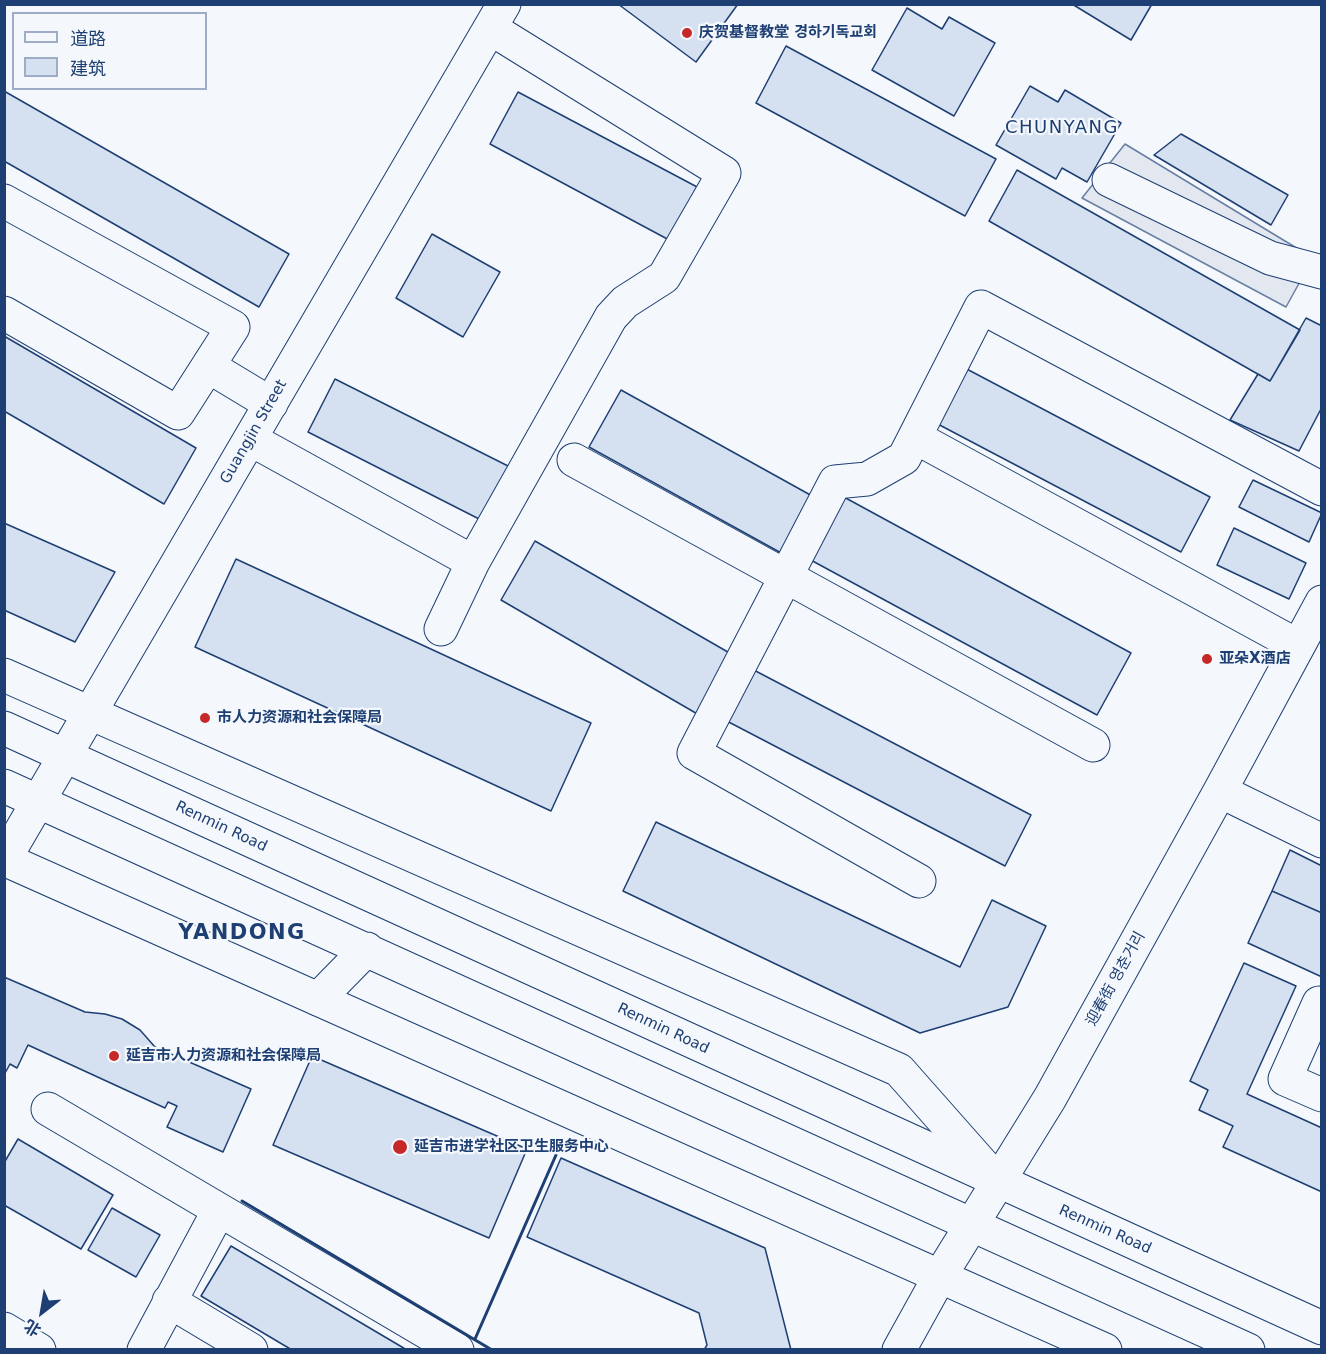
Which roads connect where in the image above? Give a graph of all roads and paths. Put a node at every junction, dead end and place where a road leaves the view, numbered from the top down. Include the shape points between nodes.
1 (497, 16) edge
2 (1109, 180) dead end
3 (4, 201) edge
4 (1322, 272) edge
5 (4, 313) edge
6 (208, 366) junction
7 (271, 404) junction
8 (915, 437) junction
9 (250, 439) junction
10 (574, 460) dead end
11 (1322, 489) edge
12 (473, 562) junction
13 (786, 576) junction
14 (1322, 602) edge
15 (441, 629) dead end
16 (1298, 646) junction
17 (4, 675) edge
18 (90, 713) junction
19 (4, 728) edge
20 (1093, 745) dead end
21 (65, 756) junction
22 (4, 786) edge
23 (1220, 791) junction
24 (39, 800) junction
25 (1322, 841) edge
26 (5, 860) edge
27 (919, 881) dead end
28 (367, 949) junction
29 (318, 999) junction
30 (1322, 1004) edge
31 (1322, 1095) edge
32 (48, 1109) dead end
33 (998, 1182) junction
34 (219, 1210) junction
35 (973, 1225) junction
36 (940, 1276) junction
37 (169, 1301) junction
38 (1322, 1328) edge
39 (4, 1329) edge
40 (39, 1350) edge
41 (144, 1350) edge
42 (252, 1350) edge
43 (457, 1350) edge
44 (899, 1350) edge
45 (1105, 1350) edge
46 (1248, 1350) edge

1 - 7 street, Guangjin Street
1 - 12 street via 723,174 664,277 625,302 611,317
2 - 4 street via 1270,258
3 - 6 street via 233,327
5 - 6 street via 178,413
6 - 7 street
7 - 9 street, Guangjin Street
8 - 11 street via 981,307
8 - 13 street via 904,458 895,464 867,479 836,482
8 - 16 street
9 - 12 street
9 - 18 street, Guangjin Street
10 - 13 street
12 - 15 street
13 - 20 street
13 - 27 street via 694,753
14 - 16 street, 迎春街 영춘거리
16 - 23 street, 迎春街 영춘거리
17 - 18 street
18 - 21 street, Guangjin Street
18 - 33 street via 899,1070
19 - 21 street, Renmin Road
21 - 24 street, Guangjin Street
21 - 33 street, Renmin Road
22 - 24 street
23 - 25 street
23 - 33 street, 迎春街 영춘거리 via 1050,1098
24 - 26 street, Guangjin Street
24 - 28 street
26 - 29 street
28 - 29 street
28 - 35 street
29 - 36 street
30 - 31 street via 1319,1003 1285,1079
32 - 34 street
33 - 35 street, 迎春街 영춘거리
33 - 38 street, Renmin Road
34 - 37 street
34 - 43 street
35 - 36 street, 迎春街 영춘거리
35 - 46 street
36 - 44 street, 迎春街 영춘거리
36 - 45 street
37 - 41 street
37 - 42 street
39 - 40 street

